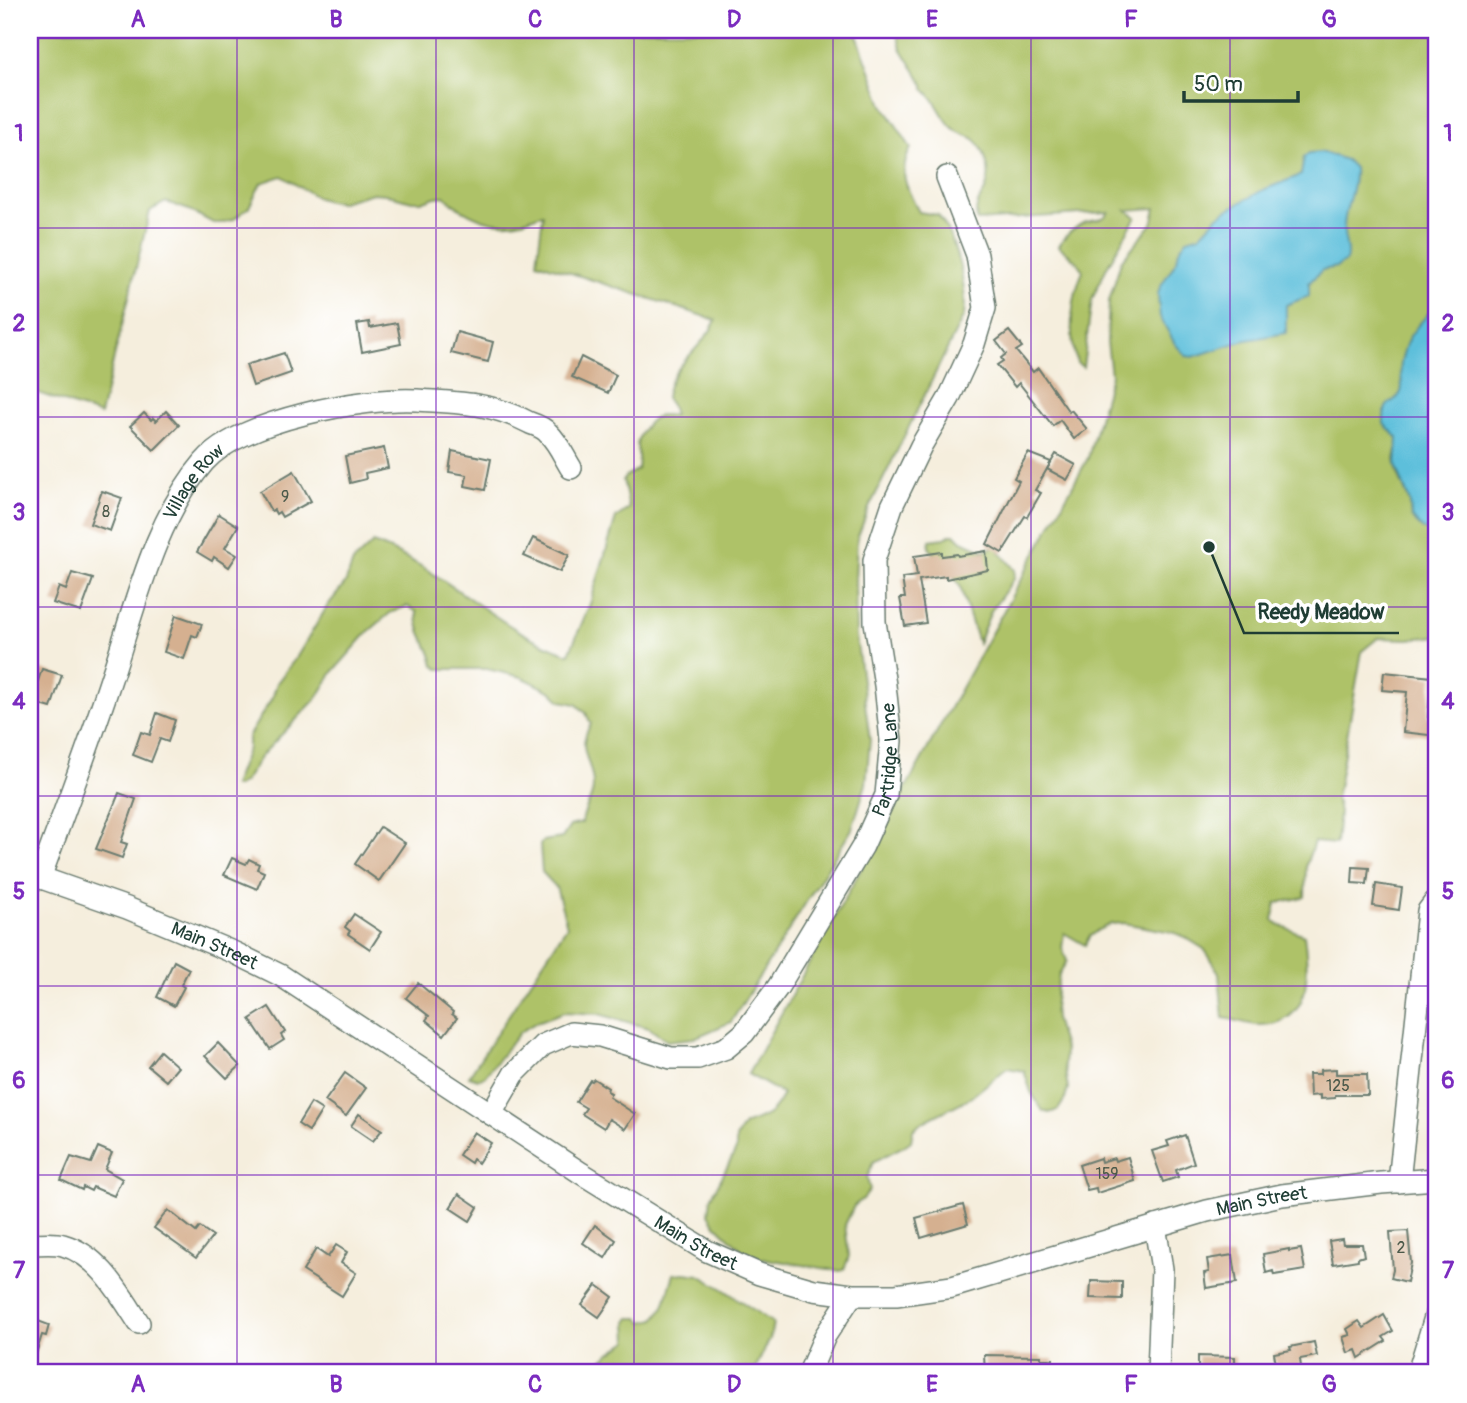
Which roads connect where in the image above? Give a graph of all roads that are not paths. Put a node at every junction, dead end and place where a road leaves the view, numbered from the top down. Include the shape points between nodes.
1 (947, 177) dead end
2 (571, 468) dead end
3 (35, 876) edge
4 (1437, 899) edge
5 (1431, 943) edge
6 (491, 1114) junction
7 (1437, 1179) edge
8 (1399, 1182) junction
9 (1155, 1226) junction
10 (30, 1244) edge
11 (852, 1295) junction
12 (1437, 1311) edge
13 (139, 1324) dead end
14 (809, 1373) edge
15 (1158, 1373) edge
16 (1418, 1373) edge

1 - 6 street, Partridge Lane via 977,255 985,309 949,398 892,506 874,560 875,622 891,741 886,795 863,846 778,987 744,1033 726,1048 698,1058 671,1058 600,1036 571,1033 543,1045 514,1074
2 - 3 street, Village Row via 548,432 507,411 471,403 406,400 290,417 241,435 205,460 173,505 98,717
3 - 6 street, Main Street via 127,908 280,975
4 - 5 street via 1428,911
5 - 8 street
6 - 11 street, Main Street via 707,1251 759,1274
7 - 8 street, Main Street
8 - 9 street, Main Street via 1282,1195
9 - 11 street, Main Street via 952,1287 896,1295
9 - 15 street via 1162,1269
10 - 13 street via 61,1244 84,1254 116,1287
11 - 14 street via 825,1336
12 - 16 street

